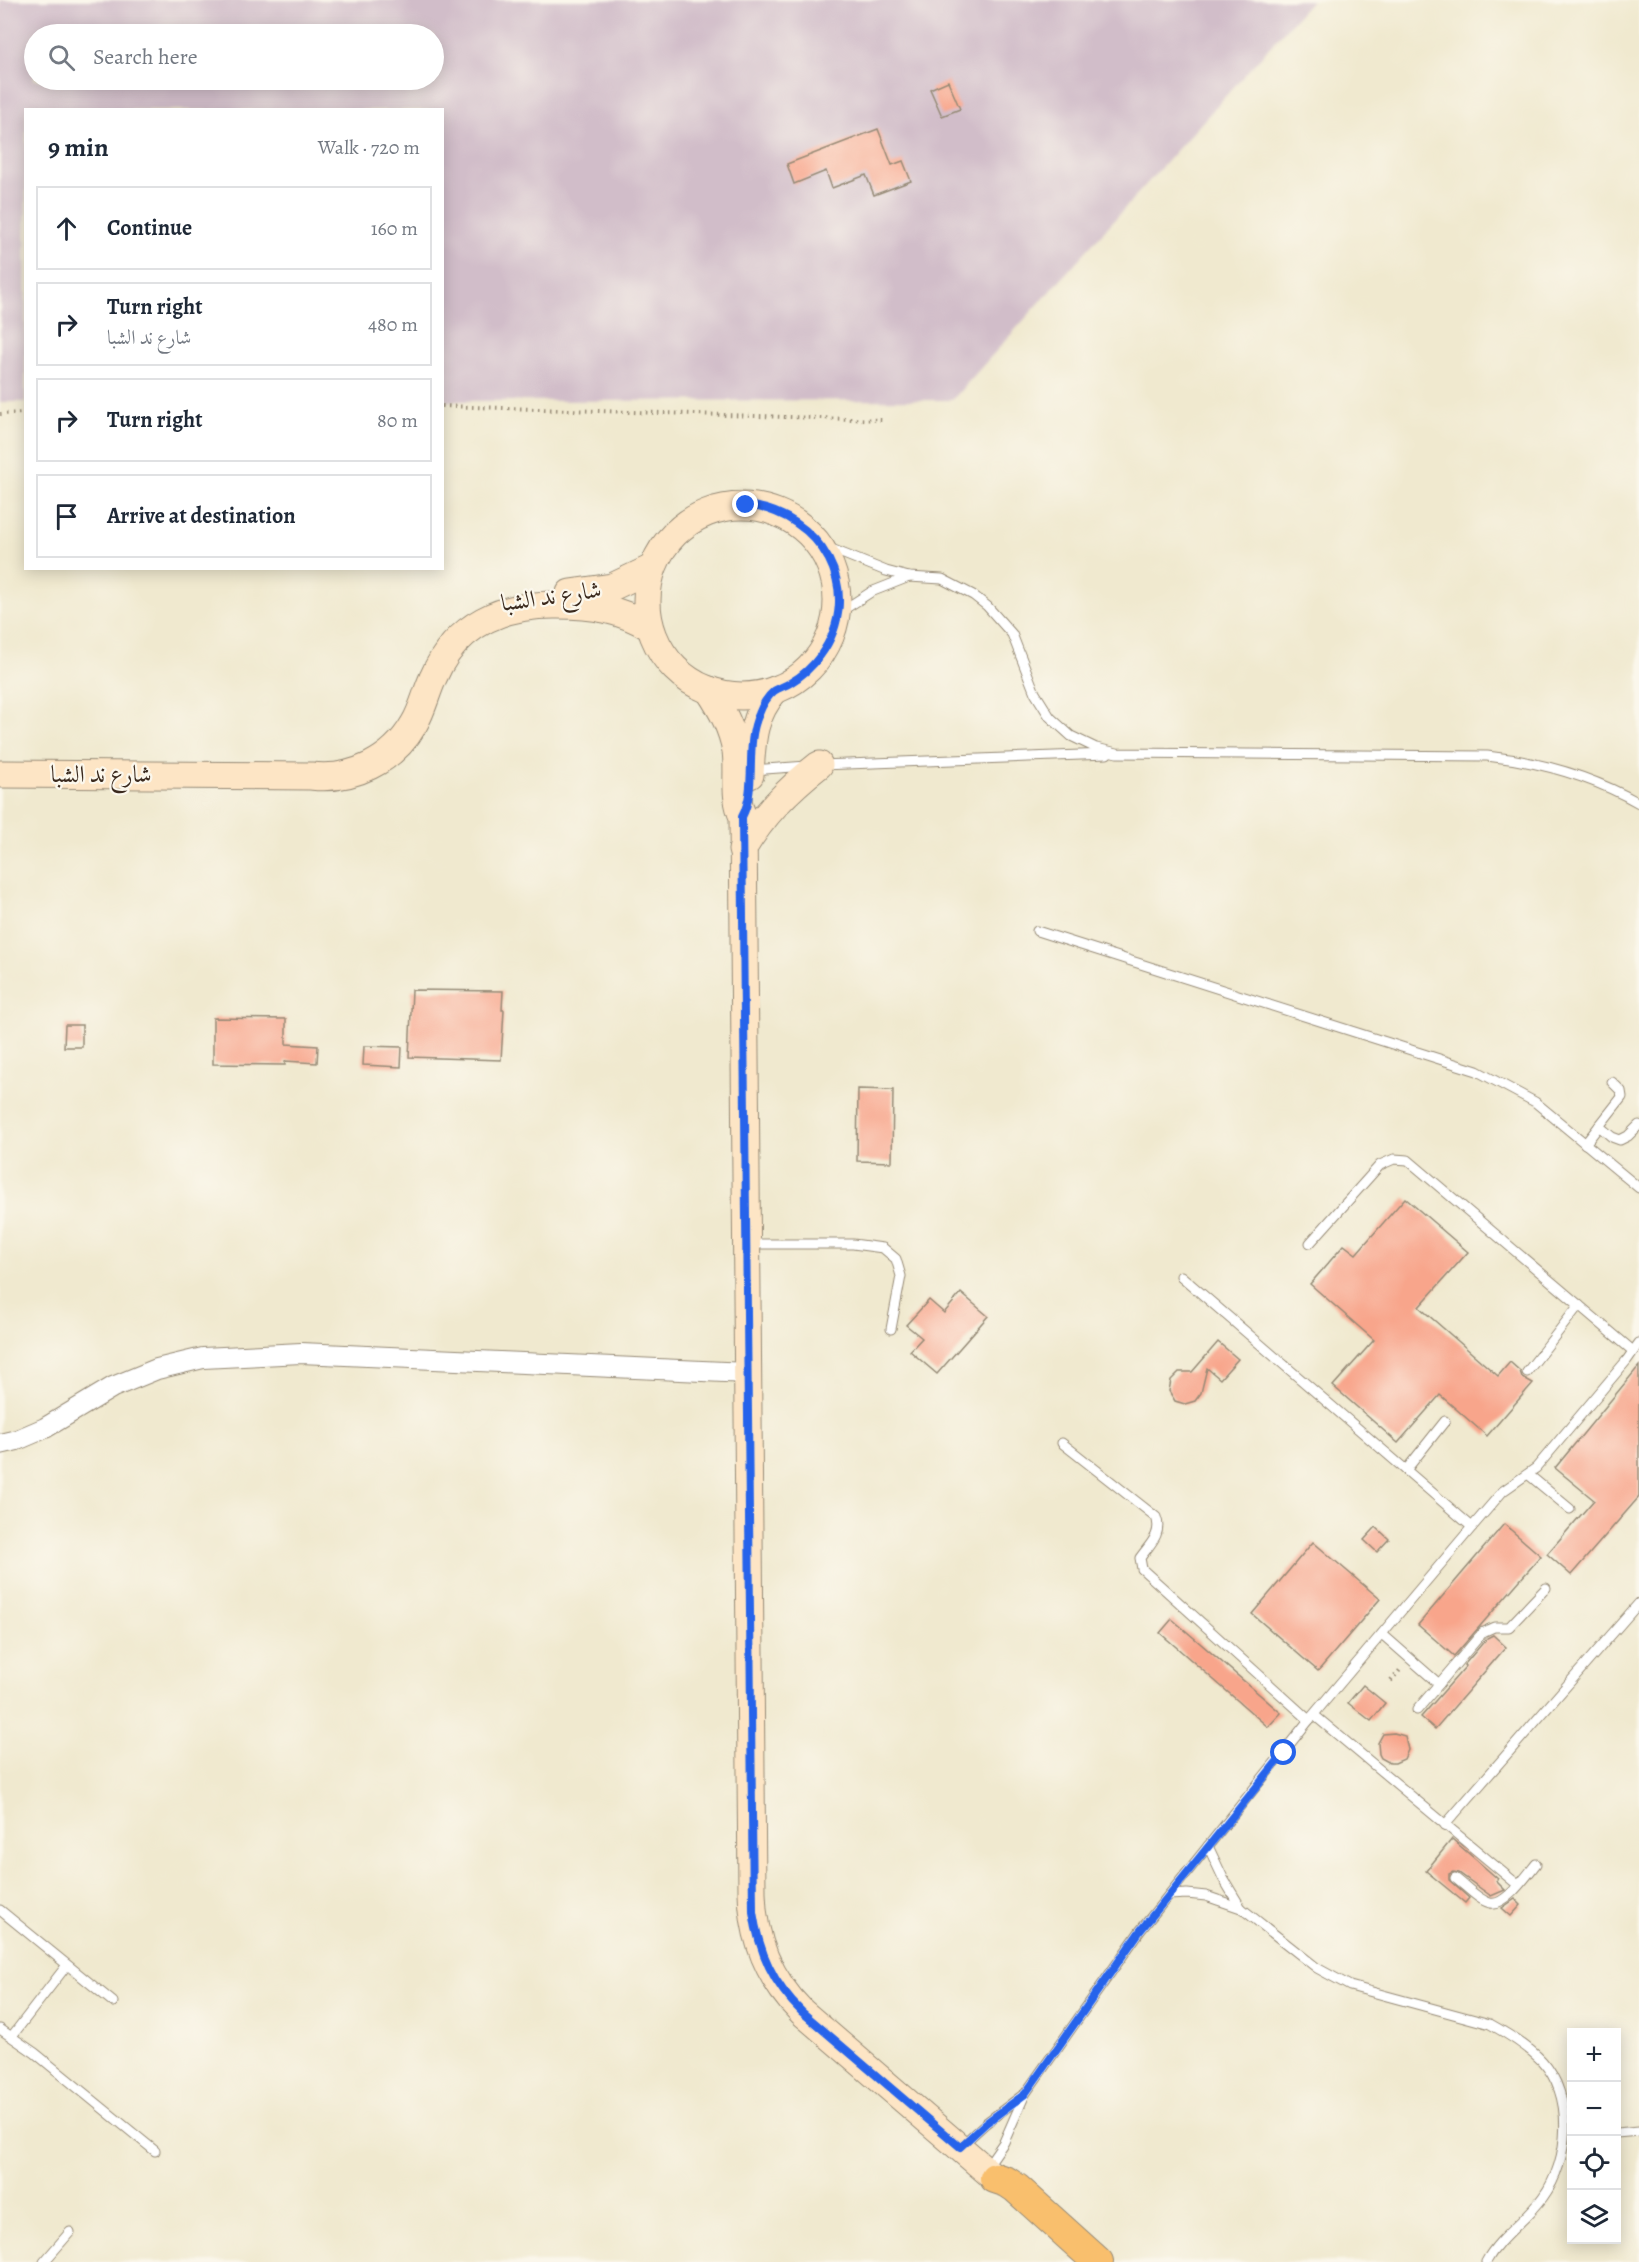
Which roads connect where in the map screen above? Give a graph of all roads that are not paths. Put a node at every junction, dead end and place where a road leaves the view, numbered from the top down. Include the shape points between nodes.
1 (819, 544) junction
2 (652, 568) junction
3 (909, 577) junction
4 (837, 614) junction
5 (650, 627) junction
6 (709, 690) junction
7 (775, 690) junction
8 (1117, 753) junction
9 (819, 765) junction
10 (750, 770) junction
11 (0, 774) edge
12 (311, 776) junction
13 (1639, 803) edge
14 (742, 817) junction
15 (742, 850) junction
16 (1037, 931) dead end
17 (1612, 1082) dead end
18 (1639, 1125) edge
19 (1599, 1126) junction
20 (1585, 1144) junction
21 (1639, 1188) edge
22 (1310, 1243) dead end
23 (746, 1244) junction
24 (1182, 1276) dead end
25 (1580, 1305) junction
26 (891, 1329) dead end
27 (1636, 1347) edge
28 (1527, 1372) dead end
29 (747, 1373) junction
30 (1445, 1422) dead end
31 (1062, 1443) dead end
32 (0, 1444) edge
33 (1406, 1470) junction
34 (1529, 1475) junction
35 (1570, 1509) dead end
36 (1472, 1527) junction
37 (1546, 1588) dead end
38 (1639, 1603) edge
39 (1382, 1634) junction
40 (1439, 1684) junction
41 (1417, 1710) dead end
42 (1312, 1717) junction
43 (1445, 1825) junction
44 (1208, 1846) junction
45 (1536, 1864) dead end
46 (1455, 1878) dead end
47 (1518, 1885) junction
48 (1169, 1895) junction
49 (1241, 1908) junction
50 (0, 1910) edge
51 (67, 1965) junction
52 (113, 2002) dead end
53 (0, 2029) edge
54 (12, 2036) junction
55 (1025, 2094) junction
56 (1567, 2130) edge
57 (1639, 2131) edge
58 (1621, 2133) edge
59 (1568, 2136) edge
60 (960, 2147) junction
61 (155, 2151) dead end
62 (990, 2174) junction
63 (70, 2232) dead end
64 (44, 2262) edge
65 (1080, 2262) edge
66 (1098, 2262) edge
67 (1486, 2262) edge

1 - 2 main road via 799,524 780,513 760,507 731,506 689,521 667,542
1 - 3 lane
1 - 4 main road via 835,577
2 - 5 main road via 646,597
2 - 12 main road, شارع ند الشبا via 612,587 512,597 467,616 434,650 410,708 392,735 370,754
3 - 4 lane via 872,592
3 - 8 lane via 942,579 987,606 1012,634 1035,693 1050,717 1071,736
4 - 7 main road via 829,642 812,667
5 - 6 main road via 672,666
5 - 12 main road, شارع ند الشبا via 623,613 594,606 531,605 500,612 472,628 448,651 432,678 414,725 393,750 359,772 326,778
6 - 7 main road via 742,696
6 - 14 main road via 733,736 737,801
7 - 10 main road via 758,715
8 - 9 lane
8 - 13 lane via 1521,759 1586,777
9 - 10 lane
9 - 15 main road via 766,813
10 - 14 main road via 749,800
11 - 12 main road, شارع ند الشبا
14 - 15 main road
15 - 23 main road
16 - 20 lane via 1477,1071 1535,1102
17 - 19 lane via 1622,1097
18 - 19 lane via 1620,1140
19 - 20 lane
20 - 21 lane
22 - 25 lane via 1380,1165 1401,1159 1415,1164
23 - 26 lane via 853,1244 883,1248 896,1259 901,1276
23 - 29 main road
24 - 33 lane
25 - 27 lane
25 - 28 lane
27 - 34 lane
29 - 32 street via 301,1353 202,1358 157,1369 113,1387 45,1428
29 - 60 main road via 753,1912 758,1940 768,1967 788,1999
30 - 33 lane
31 - 42 lane via 1156,1517 1157,1534 1140,1558 1142,1569
33 - 36 lane
34 - 35 lane
34 - 36 lane via 1503,1491
36 - 39 lane
37 - 40 lane via 1509,1626 1483,1632
38 - 43 lane
39 - 40 lane
39 - 42 lane
40 - 41 lane
42 - 43 lane
42 - 44 lane
43 - 47 lane
44 - 48 lane
44 - 49 lane
45 - 47 lane
46 - 47 lane via 1492,1904 1503,1901
48 - 49 lane via 1206,1896
48 - 55 lane
49 - 56 lane via 1339,1981 1490,2024 1515,2039 1551,2073
50 - 51 lane
51 - 52 lane
51 - 54 lane
53 - 54 lane
54 - 61 lane
55 - 60 lane
55 - 62 lane
57 - 58 lane
59 - 67 lane via 1552,2184
60 - 62 main road
62 - 65 main road via 1006,2197
62 - 66 main road via 1016,2188
63 - 64 lane

